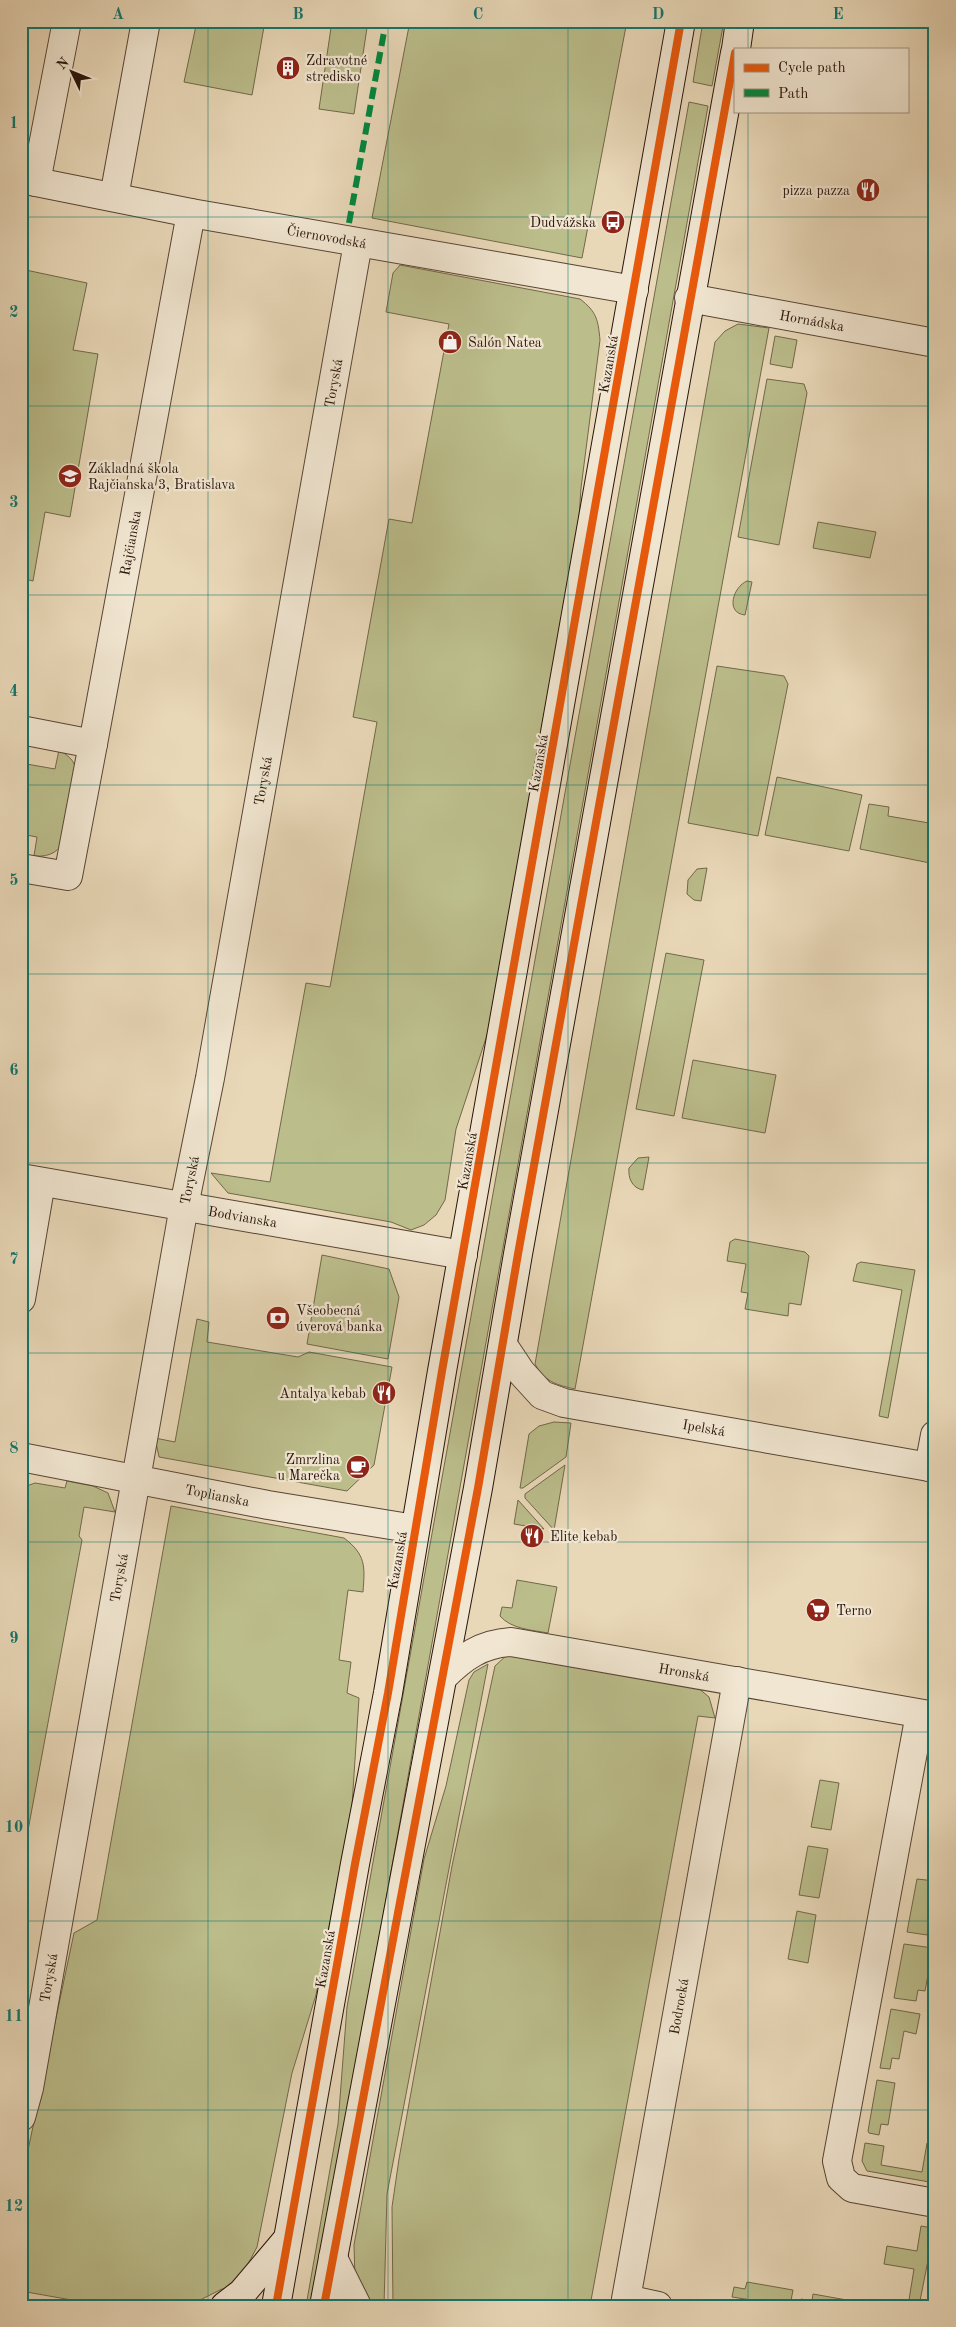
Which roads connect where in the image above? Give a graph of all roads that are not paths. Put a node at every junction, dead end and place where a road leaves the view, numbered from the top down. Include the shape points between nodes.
1 (67, 21) edge
2 (146, 21) edge
3 (682, 21) edge
4 (740, 21) edge
5 (736, 48) edge
6 (734, 58) edge
7 (28, 181) edge
8 (114, 197) junction
9 (191, 213) junction
10 (358, 243) junction
11 (634, 290) junction
12 (689, 298) junction
13 (935, 343) edge
14 (21, 730) edge
15 (93, 744) junction
16 (21, 868) edge
17 (31, 1180) edge
18 (184, 1206) junction
19 (463, 1255) junction
20 (21, 1299) edge
21 (503, 1345) junction
22 (935, 1435) edge
23 (21, 1456) edge
24 (932, 1467) edge
25 (136, 1479) junction
26 (415, 1529) junction
27 (443, 1677) junction
28 (737, 1681) junction
29 (927, 1715) edge
30 (21, 2117) edge
31 (935, 2203) edge
32 (286, 2241) junction
33 (333, 2258) junction
34 (226, 2306) edge
35 (276, 2306) edge
36 (324, 2306) edge
37 (357, 2306) edge
38 (658, 2306) edge

1 - 7 street
2 - 8 street
3 - 11 street, Kazanská
4 - 5 street
6 - 12 street
7 - 8 street, Čiernovodská
8 - 9 street, Čiernovodská
9 - 10 street, Čiernovodská
9 - 15 street, Rajčianska
10 - 11 street, Čiernovodská
10 - 18 street, Toryská via 210,1078
11 - 19 street, Kazanská
12 - 13 street, Hornádska
12 - 21 street
14 - 15 street
15 - 16 street, Rajčianska via 68,876
17 - 18 street, Bodvianska
17 - 20 street
18 - 19 street, Bodvianska
18 - 25 street, Toryská
19 - 26 street, Kazanská
21 - 24 street, Ipelská via 542,1395 564,1404
21 - 27 street
22 - 24 street
23 - 25 street, Toplianska
25 - 26 street, Toplianska
25 - 30 street, Toryská via 29,2088
26 - 32 street, Kazanská via 388,1693
27 - 28 street, Hronská via 460,1659 477,1649 510,1642
27 - 33 street
28 - 29 street, Hronská
28 - 38 street, Bodrocká via 626,2299
29 - 31 street via 837,2161 841,2178 852,2188
32 - 34 street via 242,2293
32 - 35 street, Kazanská
33 - 36 street
33 - 37 street

